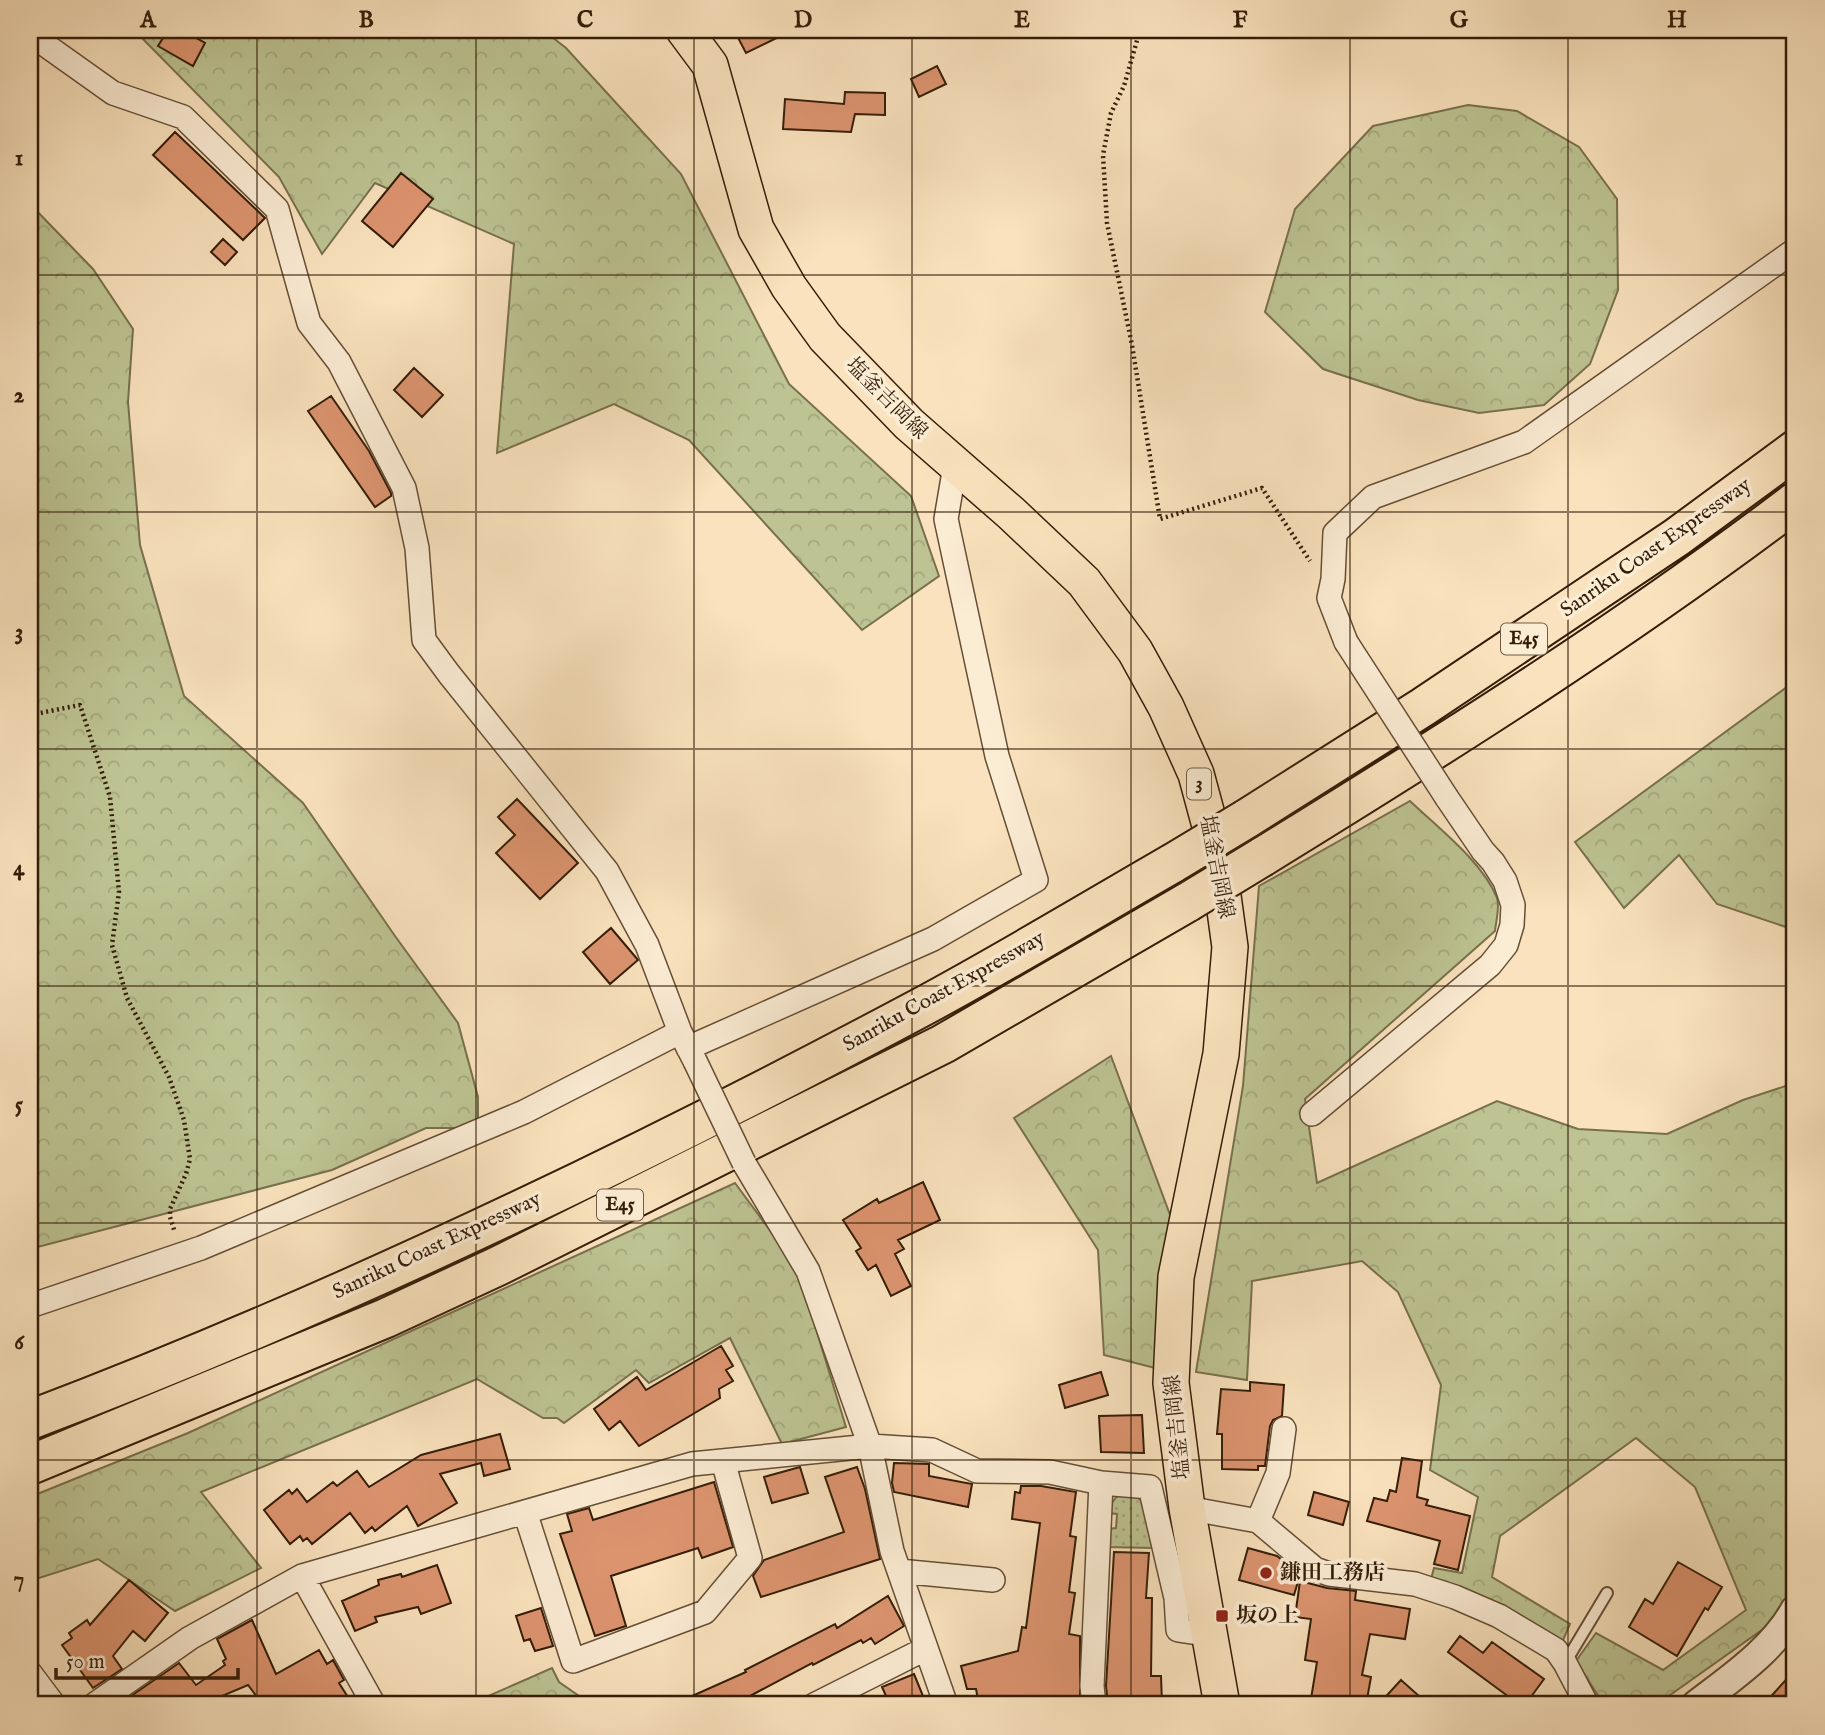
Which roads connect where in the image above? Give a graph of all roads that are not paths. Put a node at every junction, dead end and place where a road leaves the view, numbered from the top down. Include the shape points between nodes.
1 (684, 30) edge
2 (30, 34) edge
3 (1795, 250) edge
4 (1795, 450) edge
5 (956, 466) junction
6 (1795, 502) edge
7 (688, 1047) junction
8 (1312, 1114) dead end
9 (30, 1306) edge
10 (222, 1343) junction
11 (253, 1373) junction
12 (30, 1404) edge
13 (30, 1420) edge
14 (1284, 1429) dead end
15 (870, 1446) junction
16 (723, 1461) junction
17 (30, 1465) edge
18 (30, 1475) edge
19 (1101, 1483) junction
20 (1187, 1508) junction
21 (525, 1512) junction
22 (1258, 1521) junction
23 (899, 1571) junction
24 (302, 1576) junction
25 (993, 1580) dead end
26 (1606, 1593) dead end
27 (1795, 1610) edge
28 (1211, 1635) junction
29 (925, 1649) junction
30 (1565, 1663) junction
31 (30, 1673) edge
32 (54, 1705) edge
33 (94, 1705) edge
34 (374, 1705) edge
35 (814, 1705) edge
36 (946, 1705) edge
37 (1094, 1705) edge
38 (1222, 1705) edge
39 (1587, 1705) edge
40 (1696, 1705) edge

1 - 5 main road, 塩釜吉岡線 / 3 via 710,65 756,229 789,287 825,337
2 - 7 street via 113,93 183,117 277,209 309,323 339,362 404,488 417,548 424,640 607,871 647,945
3 - 8 street, bridge via 1524,442 1373,497 1335,533 1329,598 1346,642 1505,881 1513,905 1513,925 1506,945 1490,965
4 - 10 highway, Sanriku Coast Expressway / E45, bridge via 1676,537 1423,707 1173,863 919,1009 482,1228
5 - 7 street via 946,519 997,756 1036,880 933,939
5 - 20 main road, 塩釜吉岡線 / 3 via 1084,582 1135,651 1196,774 1217,852 1230,947 1221,1054 1176,1277 1171,1383
6 - 11 highway, Sanriku Coast Expressway / E45, bridge via 1701,573 1478,722 1188,902 955,1037 498,1266
7 - 9 street via 201,1248
7 - 15 street, bridge via 744,1163 808,1271
10 - 12 highway
10 - 13 highway, Sanriku Coast Expressway / E45
11 - 17 highway, Sanriku Coast Expressway / E45
11 - 18 highway
14 - 22 street via 1278,1473
15 - 16 street
15 - 19 street via 932,1450 977,1471 1050,1472
15 - 23 street
16 - 21 street via 692,1464
16 - 21 street via 750,1558 705,1612 573,1661
19 - 28 street via 1150,1487 1176,1598 1178,1630
19 - 37 street
20 - 22 street
20 - 28 main road, 塩釜吉岡線 / 3
21 - 24 street
22 - 30 street via 1315,1569 1415,1584 1455,1597 1499,1616 1556,1650
23 - 25 street
23 - 29 street
24 - 33 street via 190,1638
24 - 34 street
26 - 30 lane
27 - 40 street via 1773,1641
28 - 38 main road, 塩釜吉岡線 / 3
29 - 35 street
29 - 36 street
30 - 39 street
31 - 32 street

